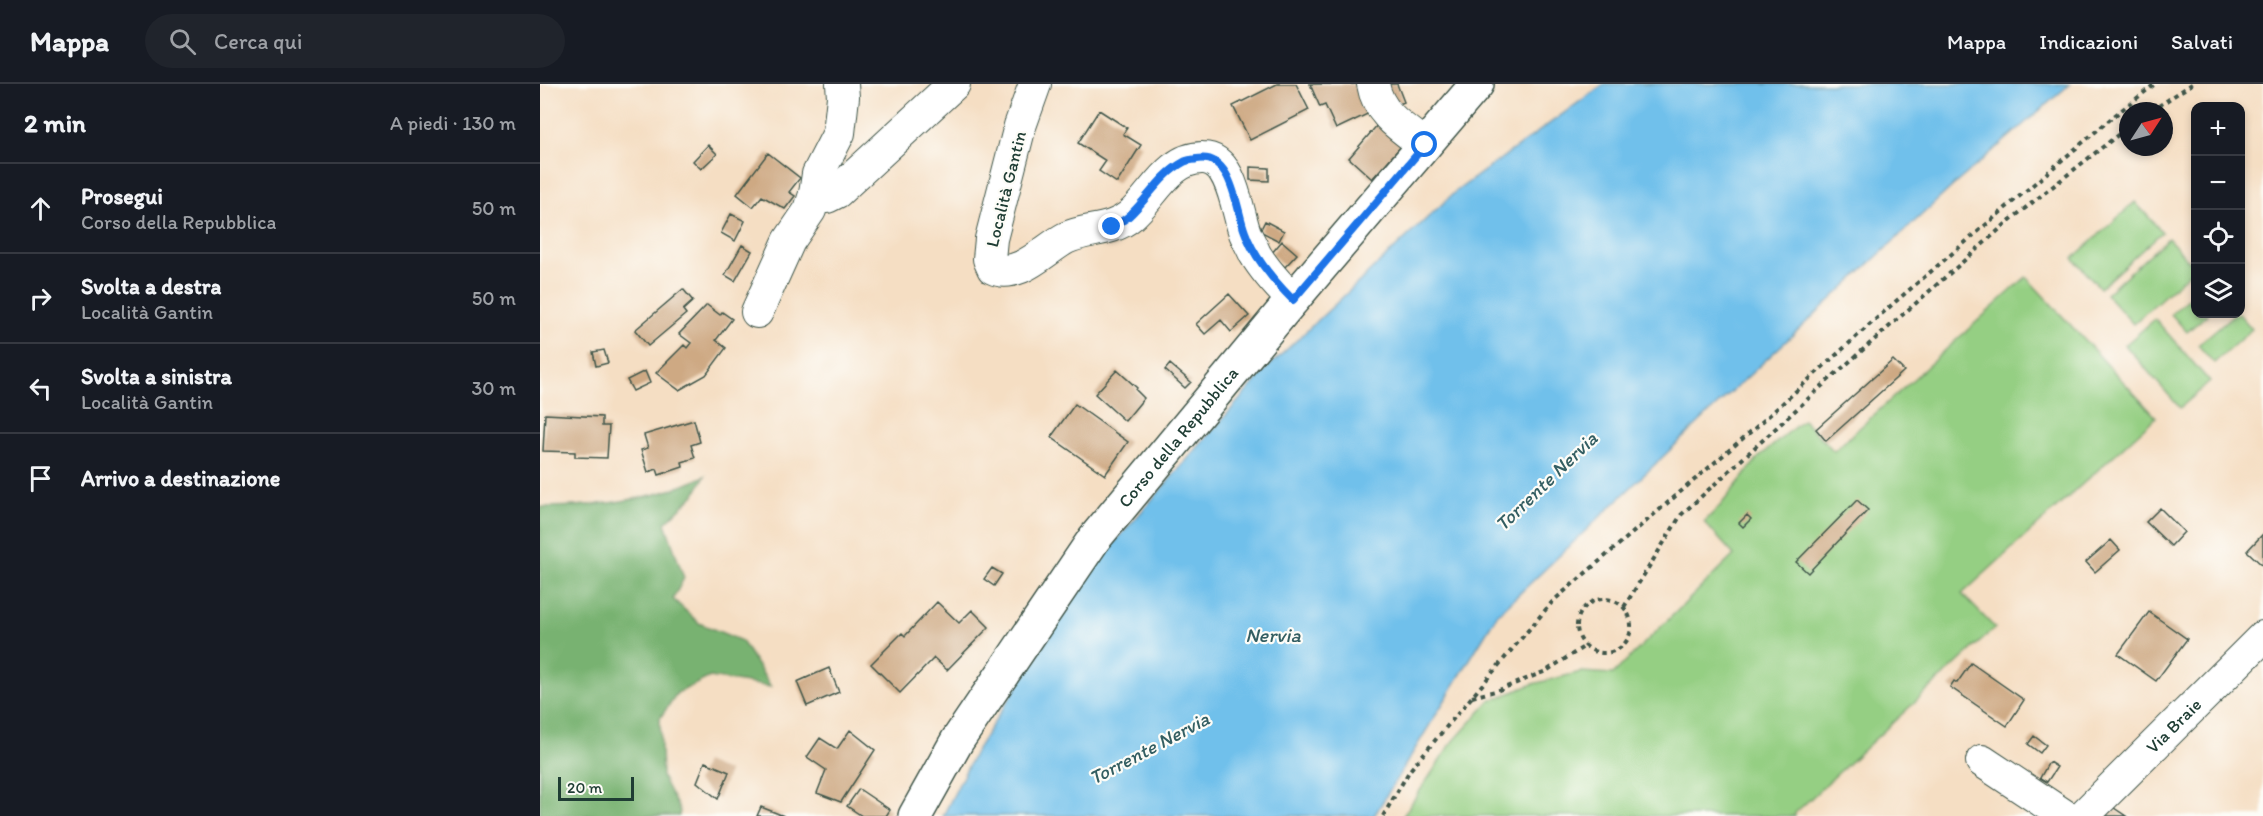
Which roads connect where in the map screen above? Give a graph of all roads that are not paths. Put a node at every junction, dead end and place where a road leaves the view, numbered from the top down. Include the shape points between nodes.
1 (842, 84) edge
2 (954, 84) edge
3 (1035, 84) edge
4 (1373, 84) edge
5 (1477, 84) edge
6 (1425, 145) junction
7 (815, 194) junction
8 (1293, 300) junction
9 (758, 312) dead end
10 (2263, 637) edge
11 (1982, 762) dead end
12 (915, 816) edge
13 (2065, 816) edge
14 (2083, 816) edge

1 - 7 street via 839,133 818,174
2 - 7 street via 837,192 826,197
3 - 8 street, Località Gantin via 991,239 989,259 993,268 1001,272 1014,269 1067,237 1112,227 1130,216 1162,179 1184,161 1204,157 1226,172 1245,233 1257,257
4 - 6 street via 1386,114
5 - 6 main road, Corso della Repubblica
6 - 8 main road, Corso della Repubblica
7 - 9 street
8 - 12 main road, Corso della Repubblica via 1094,539 957,741
10 - 14 street, Via Braie
11 - 13 street

